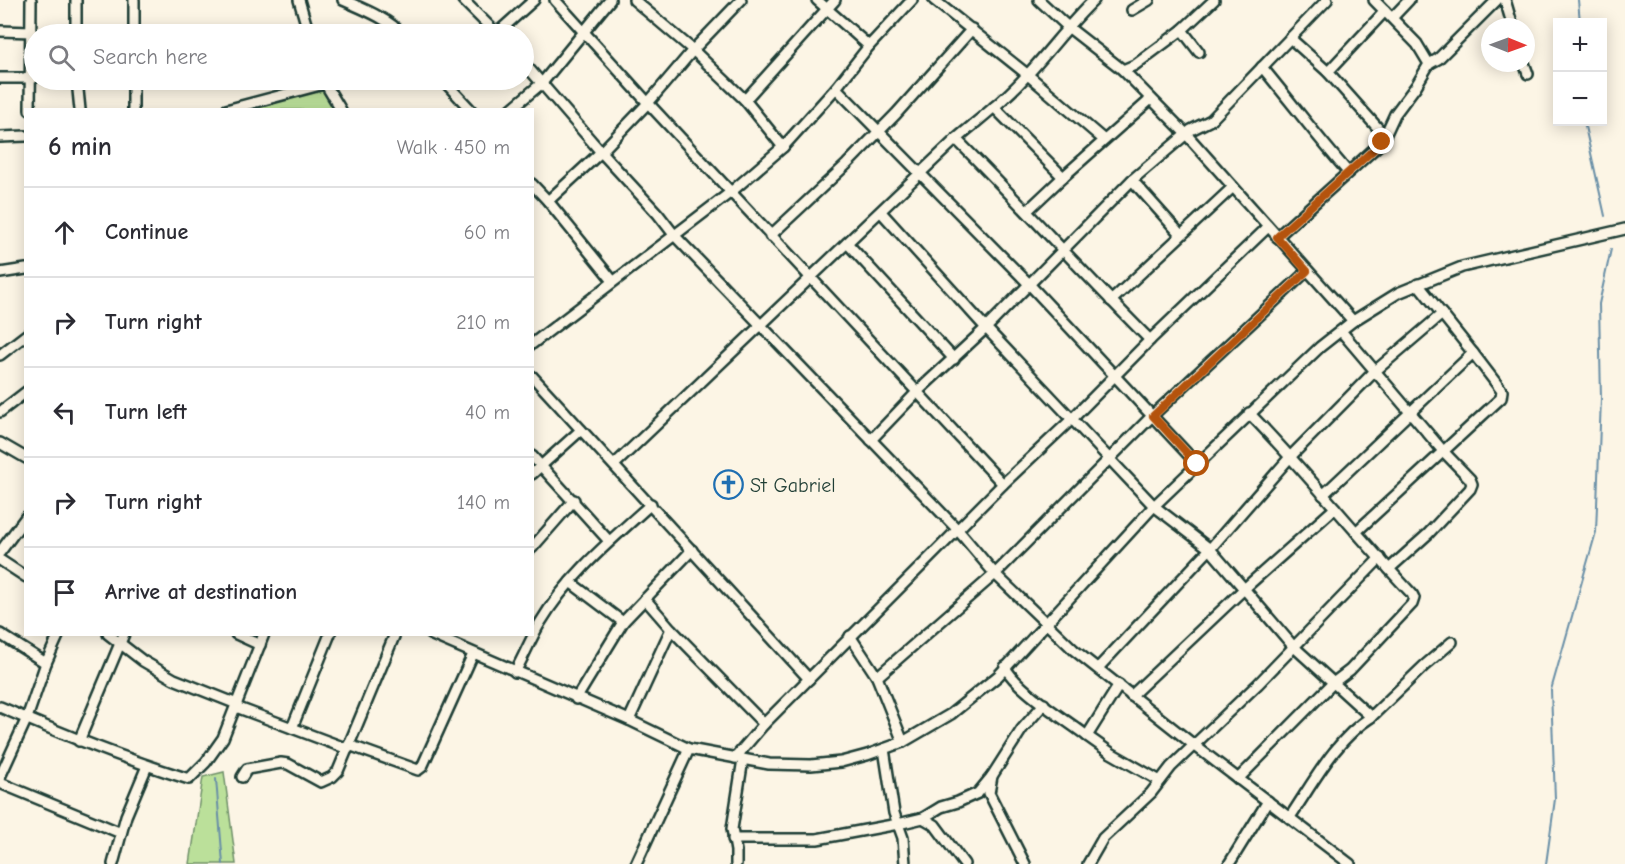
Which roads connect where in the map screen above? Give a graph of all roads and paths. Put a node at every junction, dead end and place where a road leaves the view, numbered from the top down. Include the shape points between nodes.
1 (31, 0) edge
2 (76, 0) edge
3 (135, 0) edge
4 (343, 0) edge
5 (463, 0) edge
6 (534, 0) edge
7 (555, 0) edge
8 (610, 0) edge
9 (634, 0) edge
10 (817, 0) edge
11 (835, 0) edge
12 (912, 0) edge
13 (934, 0) edge
14 (1039, 0) edge
15 (1094, 0) edge
16 (1149, 0) edge
17 (1214, 0) edge
18 (1327, 0) edge
19 (1374, 0) edge
20 (1409, 0) edge
21 (1497, 0) edge
22 (1505, 0) edge
23 (302, 1) edge
24 (734, 2) edge
25 (1203, 4) edge
26 (828, 9) junction
27 (1132, 10) dead end
28 (1388, 15) junction
29 (1510, 18) edge
30 (32, 24) edge
31 (76, 24) edge
32 (134, 24) edge
33 (307, 24) edge
34 (389, 24) edge
35 (487, 24) edge
36 (508, 24) edge
37 (1068, 27) junction
38 (972, 30) junction
39 (1182, 30) junction
40 (0, 31) edge
41 (24, 32) edge
42 (583, 32) junction
43 (1290, 38) junction
44 (869, 46) junction
45 (693, 50) junction
46 (1198, 52) dead end
47 (1429, 64) junction
48 (1262, 67) junction
49 (1124, 70) junction
50 (1328, 72) junction
51 (534, 74) edge
52 (1028, 75) junction
53 (0, 78) edge
54 (24, 78) edge
55 (542, 83) junction
56 (836, 88) junction
57 (32, 90) edge
58 (78, 90) edge
59 (133, 90) edge
60 (295, 90) edge
61 (328, 90) edge
62 (452, 90) edge
63 (534, 90) edge
64 (534, 90) edge
65 (1151, 99) junction
66 (746, 100) junction
67 (648, 104) junction
68 (994, 107) junction
69 (30, 108) edge
70 (81, 108) edge
71 (133, 108) edge
72 (233, 108) edge
73 (340, 108) edge
74 (469, 108) edge
75 (512, 108) edge
76 (879, 130) junction
77 (1186, 134) junction
78 (24, 136) edge
79 (1385, 136) junction
80 (0, 137) edge
81 (956, 139) junction
82 (1104, 140) junction
83 (783, 147) junction
84 (601, 152) junction
85 (1348, 172) junction
86 (920, 174) junction
87 (1063, 177) junction
88 (1132, 180) junction
89 (534, 186) edge
90 (1233, 187) junction
91 (731, 192) junction
92 (548, 201) junction
93 (1027, 211) junction
94 (881, 212) junction
95 (1268, 227) junction
96 (1625, 229) edge
97 (675, 236) junction
98 (770, 236) junction
99 (1181, 236) junction
100 (1277, 237) junction
101 (847, 243) junction
102 (1062, 251) junction
103 (24, 269) edge
104 (1307, 271) junction
105 (0, 273) edge
106 (810, 278) junction
107 (613, 280) junction
108 (1029, 284) junction
109 (1418, 284) junction
110 (1111, 301) junction
111 (1442, 314) junction
112 (1353, 321) junction
113 (761, 325) junction
114 (986, 328) junction
115 (1341, 331) junction
116 (24, 336) edge
117 (1150, 340) junction
118 (534, 342) edge
119 (1473, 353) junction
120 (0, 354) edge
121 (954, 359) junction
122 (1374, 372) junction
123 (1115, 376) junction
124 (534, 378) edge
125 (918, 391) junction
126 (24, 394) edge
127 (0, 412) edge
128 (1409, 412) junction
129 (1249, 413) junction
130 (1153, 416) junction
131 (1072, 419) junction
132 (581, 430) junction
133 (871, 440) junction
134 (0, 443) edge
135 (1443, 451) junction
136 (1291, 456) junction
137 (24, 457) edge
138 (534, 458) edge
139 (1110, 459) junction
140 (1197, 464) junction
141 (542, 465) junction
142 (614, 465) junction
143 (534, 472) edge
144 (1003, 484) junction
145 (1323, 495) junction
146 (574, 500) junction
147 (651, 504) junction
148 (1154, 506) junction
149 (1335, 508) junction
150 (24, 520) edge
151 (957, 529) junction
152 (1356, 532) junction
153 (609, 541) junction
154 (534, 546) edge
155 (1210, 549) junction
156 (692, 550) junction
157 (0, 552) edge
158 (1380, 558) junction
159 (0, 560) edge
160 (1389, 569) junction
161 (995, 574) junction
162 (24, 576) edge
163 (570, 582) junction
164 (1244, 589) junction
165 (645, 599) junction
166 (536, 620) edge
167 (623, 622) junction
168 (1046, 622) junction
169 (671, 629) junction
170 (0, 634) edge
171 (58, 636) edge
172 (240, 636) edge
173 (263, 636) edge
174 (329, 636) edge
175 (394, 636) edge
176 (434, 636) edge
177 (530, 636) edge
178 (850, 636) junction
179 (122, 639) edge
180 (1452, 642) dead end
181 (260, 645) junction
182 (1293, 646) junction
183 (472, 654) junction
184 (46, 663) junction
185 (1005, 667) junction
186 (1098, 668) junction
187 (515, 672) junction
188 (877, 677) junction
189 (808, 679) junction
190 (1333, 683) junction
191 (1119, 686) junction
192 (1131, 696) junction
193 (576, 699) junction
194 (1044, 704) junction
195 (0, 706) edge
196 (236, 706) junction
197 (1371, 717) junction
198 (27, 718) junction
199 (629, 720) junction
200 (764, 724) junction
201 (292, 728) junction
202 (1087, 736) junction
203 (79, 741) junction
204 (903, 742) junction
205 (1194, 745) junction
206 (348, 747) junction
207 (689, 749) junction
208 (884, 749) junction
209 (739, 758) junction
210 (147, 766) junction
211 (992, 776) junction
212 (0, 777) edge
213 (242, 777) dead end
214 (1238, 779) junction
215 (1160, 781) junction
216 (0, 783) edge
217 (1268, 801) junction
218 (1290, 817) junction
219 (923, 818) junction
220 (898, 824) junction
221 (121, 833) junction
222 (734, 838) junction
223 (113, 864) edge
224 (636, 864) edge
225 (736, 864) edge
226 (905, 864) edge
227 (964, 864) edge
228 (1025, 864) edge
229 (1088, 864) edge
230 (1229, 864) edge
231 (1350, 864) edge

1 - 30 street
2 - 31 street
3 - 32 street
4 - 34 street
5 - 35 street
6 - 36 street
7 - 42 street
8 - 42 street
9 - 45 street
10 - 26 street
11 - 26 street
12 - 44 street
13 - 38 street
14 - 37 street
15 - 37 street
16 - 27 street
17 - 25 street
18 - 43 street
19 - 28 street
20 - 28 street
21 - 47 street
22 - 29 street
23 - 33 street
24 - 45 street
25 - 39 street
26 - 44 street
26 - 66 street
28 - 47 street via 1417,44
28 - 50 street
37 - 49 street
37 - 52 street
38 - 52 street
38 - 76 street
39 - 46 street
39 - 49 street
40 - 41 street
42 - 55 street
42 - 67 street
43 - 48 street
43 - 50 street
44 - 56 street
45 - 66 street
45 - 67 street
47 - 79 street
48 - 77 street via 1211,120
48 - 85 street
49 - 65 street
50 - 79 street
51 - 55 street
52 - 68 street
52 - 82 street
53 - 54 street
55 - 64 street
55 - 84 street
56 - 76 street
56 - 83 street
57 - 69 street
58 - 70 street
59 - 71 street
60 - 72 street
61 - 73 street
62 - 74 street
63 - 75 street
65 - 77 street
65 - 82 street
66 - 83 street
67 - 84 street
67 - 91 street
68 - 81 street
68 - 87 street
76 - 86 street
76 - 98 street
77 - 88 street
77 - 90 street
78 - 80 street
79 - 85 street
81 - 86 street
81 - 93 street
82 - 87 street
83 - 91 street
84 - 92 street
84 - 97 street
85 - 100 street
86 - 94 street
86 - 108 street
87 - 93 street
88 - 99 street
88 - 102 street
89 - 92 street
90 - 95 street
90 - 99 street
91 - 97 street
91 - 98 street
92 - 107 street
93 - 102 street
94 - 101 street
94 - 114 street
95 - 100 street
95 - 117 street
96 - 109 street via 1462,267
97 - 107 street
97 - 113 street
98 - 106 street
99 - 110 street
100 - 104 street
101 - 106 street
101 - 121 street
102 - 108 street
102 - 110 street
103 - 105 street
104 - 112 street
104 - 130 street
106 - 113 street
106 - 125 street
107 - 118 street
108 - 114 street
108 - 123 street
109 - 111 street
109 - 112 street
110 - 117 street
111 - 119 street
111 - 122 street
112 - 115 street
113 - 133 street
113 - 142 street
114 - 121 street
114 - 131 street
115 - 122 street
115 - 129 street
116 - 120 street
117 - 123 street
119 - 128 street
119 - 135 street via 1502,391 1501,398
121 - 125 street
122 - 128 street
122 - 136 street
123 - 130 street
123 - 131 street
124 - 132 street
125 - 133 street
125 - 144 street
126 - 127 street
128 - 135 street
128 - 145 street
129 - 136 street
129 - 140 street
130 - 139 street
130 - 140 street
131 - 139 street
131 - 144 street
132 - 141 street
132 - 142 street
133 - 151 street
134 - 137 street
135 - 152 street
135 - 160 street via 1470,479 1470,489
136 - 145 street
136 - 155 street
138 - 141 street
139 - 148 street
139 - 161 street
140 - 148 street
141 - 143 street
141 - 146 street
142 - 147 street
144 - 151 street
145 - 149 street
146 - 153 street
146 - 154 street
147 - 153 street
147 - 156 street
148 - 155 street
148 - 168 street
149 - 152 street
149 - 164 street
150 - 157 street
151 - 161 street
151 - 178 street
152 - 158 street
153 - 163 street
155 - 164 street
155 - 186 street
156 - 165 street
156 - 189 street
158 - 160 street
158 - 182 street
159 - 162 street
160 - 190 street via 1412,594 1412,604
161 - 168 street
161 - 188 street
163 - 166 street
163 - 167 street
164 - 182 street
164 - 192 street
165 - 167 street
165 - 169 street
167 - 193 street
168 - 185 street
168 - 186 street
169 - 199 street
169 - 200 street
170 - 184 street
171 - 184 street
172 - 181 street
173 - 181 street
174 - 201 street
175 - 206 street
176 - 183 street
177 - 187 street
178 - 188 street
178 - 189 street
179 - 196 street via 143,661
179 - 203 street
180 - 197 street
181 - 196 street
182 - 190 street
182 - 205 street
183 - 187 street
183 - 206 street via 418,770
184 - 198 street
185 - 194 street via 1009,675
185 - 204 street via 951,714
186 - 191 street
187 - 193 street
188 - 204 street
189 - 200 street
190 - 197 street
190 - 214 street
191 - 192 street
191 - 202 street
192 - 205 street
193 - 199 street
194 - 202 street
194 - 211 street via 1022,729
195 - 198 street
196 - 201 street
196 - 210 street via 223,738 189,779
197 - 218 street via 1342,743
198 - 203 street
198 - 212 street
199 - 207 street
200 - 209 street
201 - 206 street
202 - 215 street
203 - 210 street
204 - 208 street
205 - 214 street
205 - 215 street
206 - 213 street via 336,775 321,782 281,763 247,769
207 - 209 street
207 - 224 street
208 - 209 street via 841,762 811,765 769,764
208 - 220 street
209 - 222 street
210 - 221 street
211 - 219 street via 978,793
211 - 228 street via 989,794
214 - 217 street
215 - 229 street via 1103,838
216 - 221 street
217 - 218 street
217 - 230 street
218 - 231 street
219 - 220 street
219 - 227 street via 935,825
220 - 222 street via 817,839
220 - 226 street
221 - 223 street
222 - 225 street

